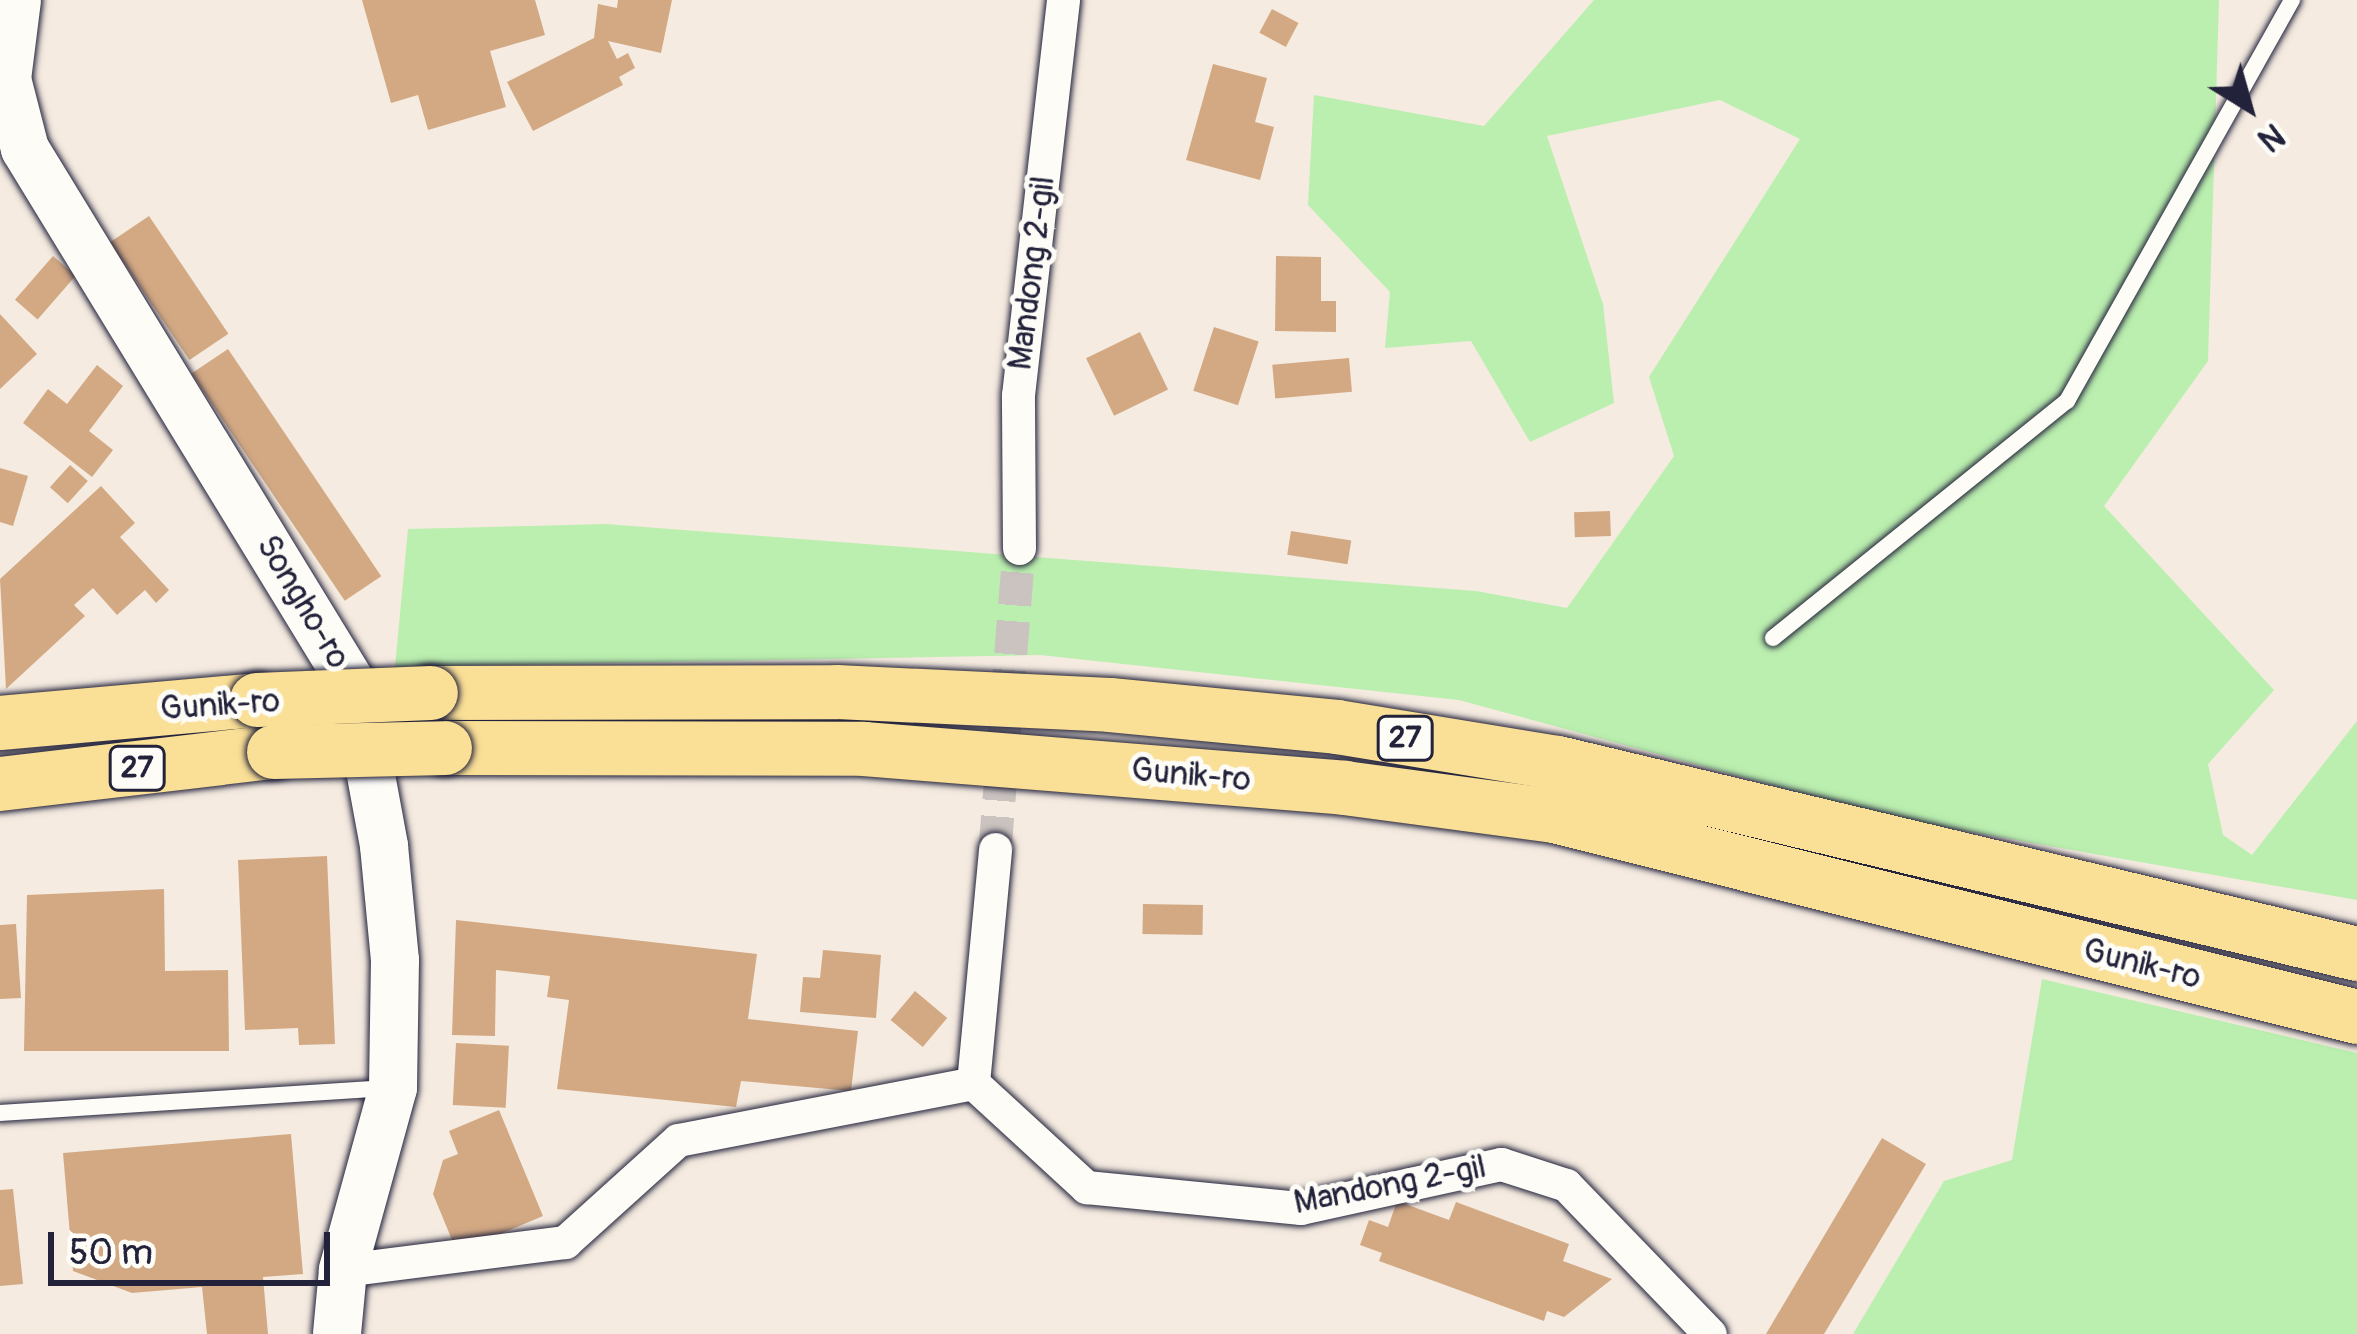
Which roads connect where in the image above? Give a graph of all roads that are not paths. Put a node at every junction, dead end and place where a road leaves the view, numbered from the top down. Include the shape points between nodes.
1 (17, 0) edge
2 (1064, 0) edge
3 (2292, 0) edge
4 (3, 76) edge
5 (1019, 548) tunnel mouth
6 (1773, 638) dead end
7 (0, 723) edge
8 (0, 784) edge
9 (994, 849) tunnel mouth
10 (2357, 954) edge
11 (2357, 1017) edge
12 (973, 1083) junction
13 (393, 1088) junction
14 (0, 1113) edge
15 (343, 1270) junction
16 (337, 1334) edge
17 (1710, 1334) edge

1 - 4 main road, Songho-ro
2 - 5 street, Mandong 2-gil via 1018,395
3 - 6 lane via 2067,401
4 - 13 main road, Songho-ro via 25,149 355,689 386,868
7 - 10 highway, Gunik-ro / 27, bridge via 431,693 837,692 1110,705 1336,727 1558,763
8 - 11 highway, Gunik-ro / 27, bridge via 274,752 864,749 1345,788 1554,816
9 - 12 street
12 - 15 street via 678,1140 565,1242
12 - 17 street, Mandong 2-gil via 1086,1187 1301,1208 1501,1164 1566,1185
13 - 14 lane
13 - 15 main road, Songho-ro
15 - 16 main road, Songho-ro

